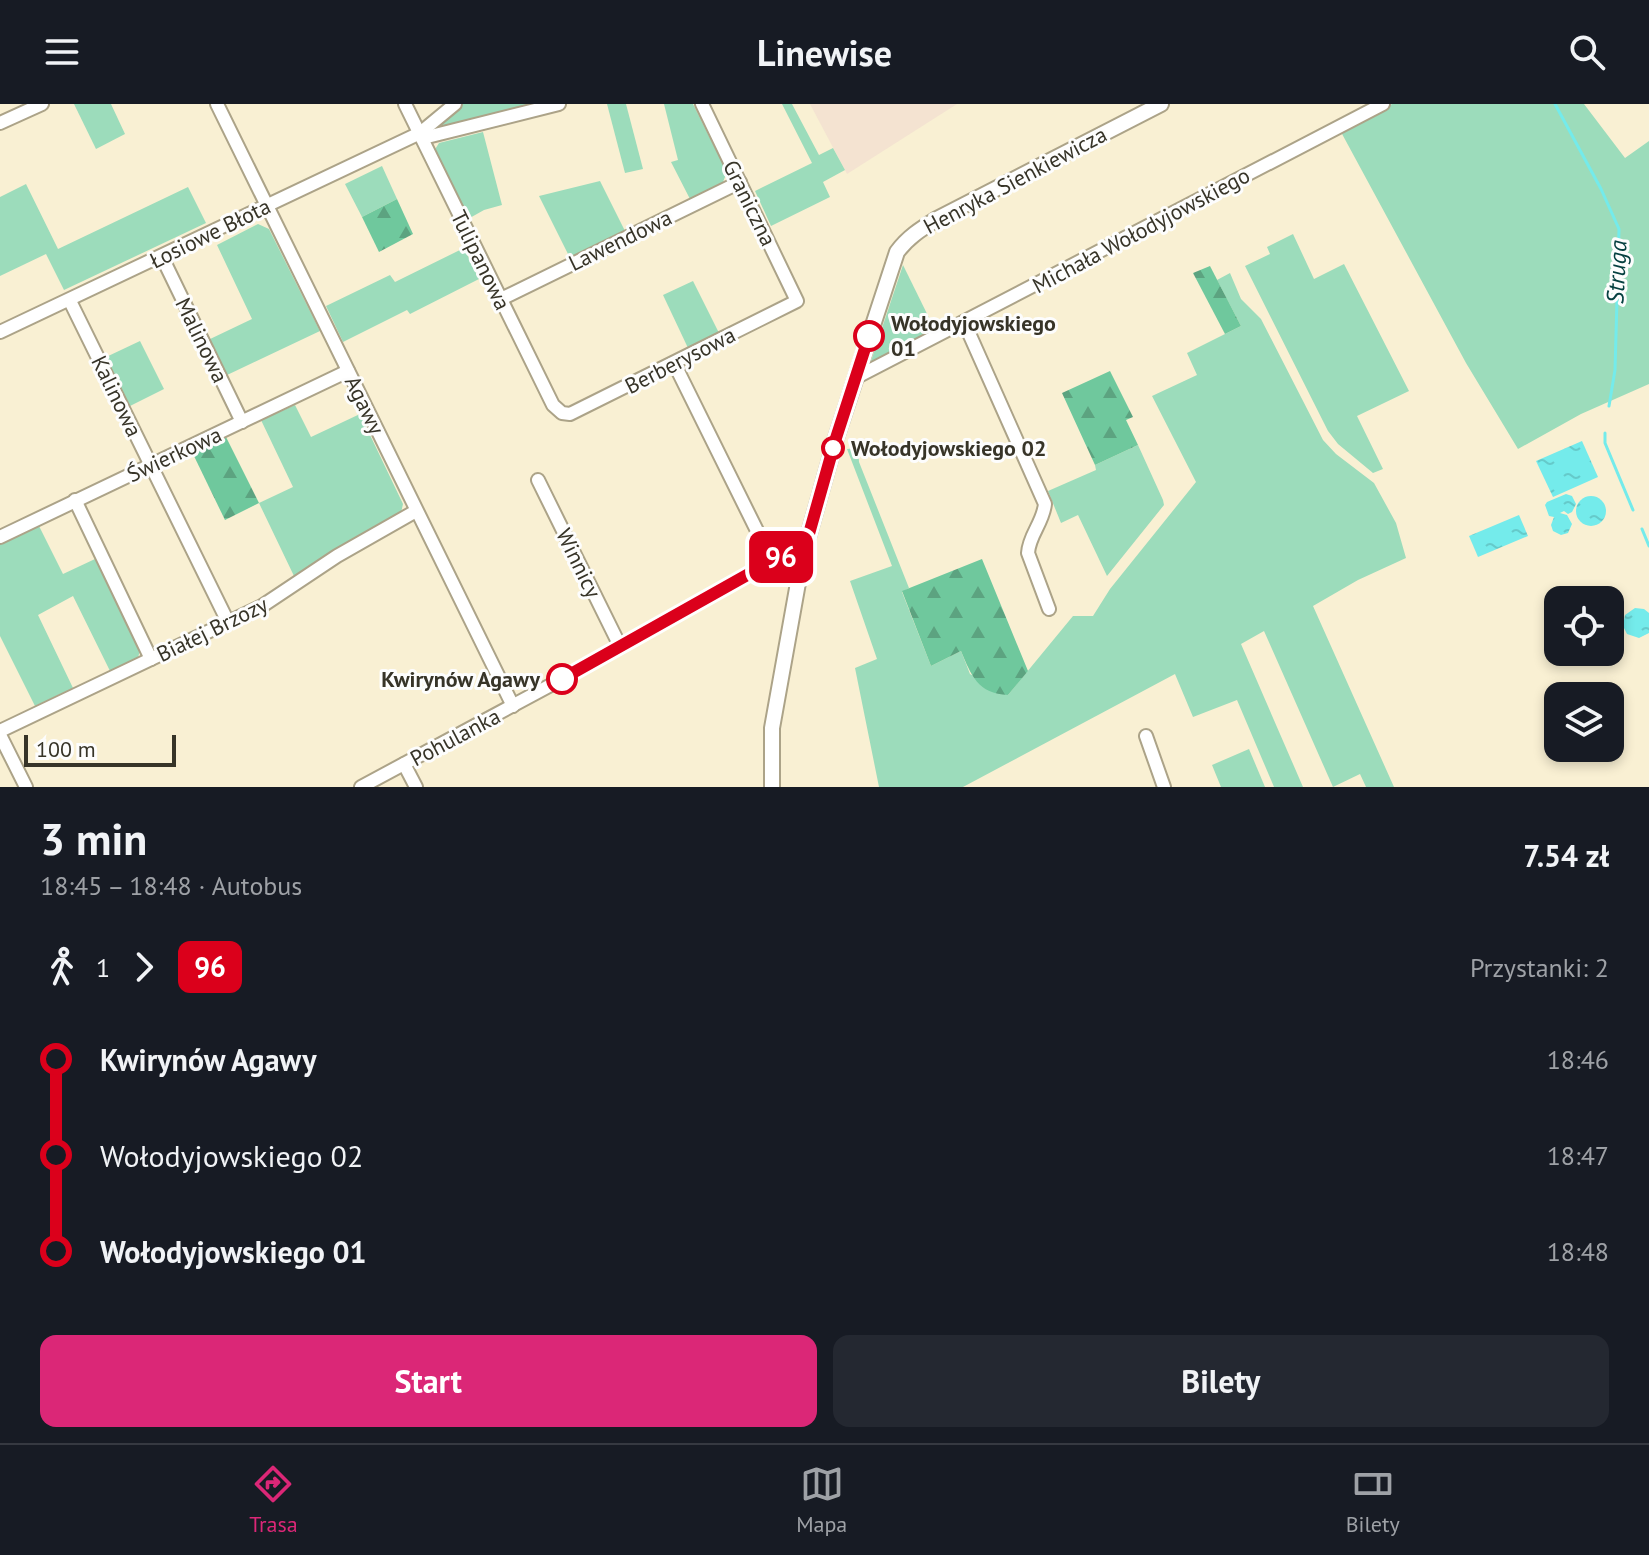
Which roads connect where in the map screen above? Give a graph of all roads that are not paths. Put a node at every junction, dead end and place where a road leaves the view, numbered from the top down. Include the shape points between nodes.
1 (42, 104) edge
2 (217, 104) edge
3 (405, 104) edge
4 (455, 104) edge
5 (559, 104) edge
6 (702, 104) edge
7 (1161, 104) edge
8 (1383, 104) edge
9 (0, 123) edge
10 (421, 136) junction
11 (740, 182) junction
12 (267, 206) junction
13 (162, 257) junction
14 (501, 299) junction
15 (70, 301) junction
16 (797, 301) joint
17 (964, 322) junction
18 (0, 332) edge
19 (674, 363) junction
20 (348, 371) junction
21 (855, 378) junction
22 (562, 413) joint
23 (242, 422) junction
24 (151, 464) junction
25 (538, 480) dead end
26 (75, 500) junction
27 (416, 511) junction
28 (0, 537) edge
29 (803, 555) junction
30 (772, 561) junction
31 (1049, 609) dead end
32 (228, 622) junction
33 (620, 646) junction
34 (151, 659) junction
35 (513, 706) junction
36 (0, 733) edge
37 (1146, 736) dead end
38 (404, 764) junction
39 (26, 787) edge
40 (361, 787) edge
41 (416, 787) edge
42 (772, 787) edge
43 (1164, 787) edge

1 - 9 street
2 - 12 street, Agawy
3 - 10 street, Tulipanowa
4 - 10 street
5 - 10 street
6 - 11 street, Graniczna
7 - 21 street, Henryka Sienkiewicza via 906,240 891,266
8 - 17 street, Michała Wołodyjowskiego
10 - 12 street, Łosiowe Błota
10 - 14 street, Tulipanowa
11 - 14 street, Lawendowa
11 - 16 street, Graniczna
12 - 13 street, Łosiowe Błota
12 - 20 street, Agawy
13 - 15 street, Łosiowe Błota
13 - 23 street, Malinowa
14 - 22 street, Tulipanowa via 553,405
15 - 18 street, Łosiowe Błota
15 - 24 street, Kalinowa
16 - 19 street, Berberysowa
17 - 21 street, Michała Wołodyjowskiego
17 - 31 street via 1045,504 1028,553
19 - 22 street, Berberysowa via 575,412
19 - 30 street
20 - 23 street, Świerkowa
20 - 27 street, Agawy
21 - 29 street, Henryka Sienkiewicza
23 - 24 street, Świerkowa
24 - 26 street, Świerkowa
24 - 32 street, Kalinowa
25 - 33 street, Winnicy
26 - 28 street, Świerkowa
26 - 34 street
27 - 32 street, Białej Brzozy
27 - 35 street, Agawy
29 - 30 street, Pohulanka
29 - 42 street, Henryka Sienkiewicza via 772,728
30 - 33 street, Pohulanka
32 - 34 street, Białej Brzozy
33 - 35 street, Pohulanka
34 - 36 street, Białej Brzozy
35 - 38 street, Pohulanka
36 - 39 street
37 - 43 street
38 - 40 street, Pohulanka
38 - 41 street

